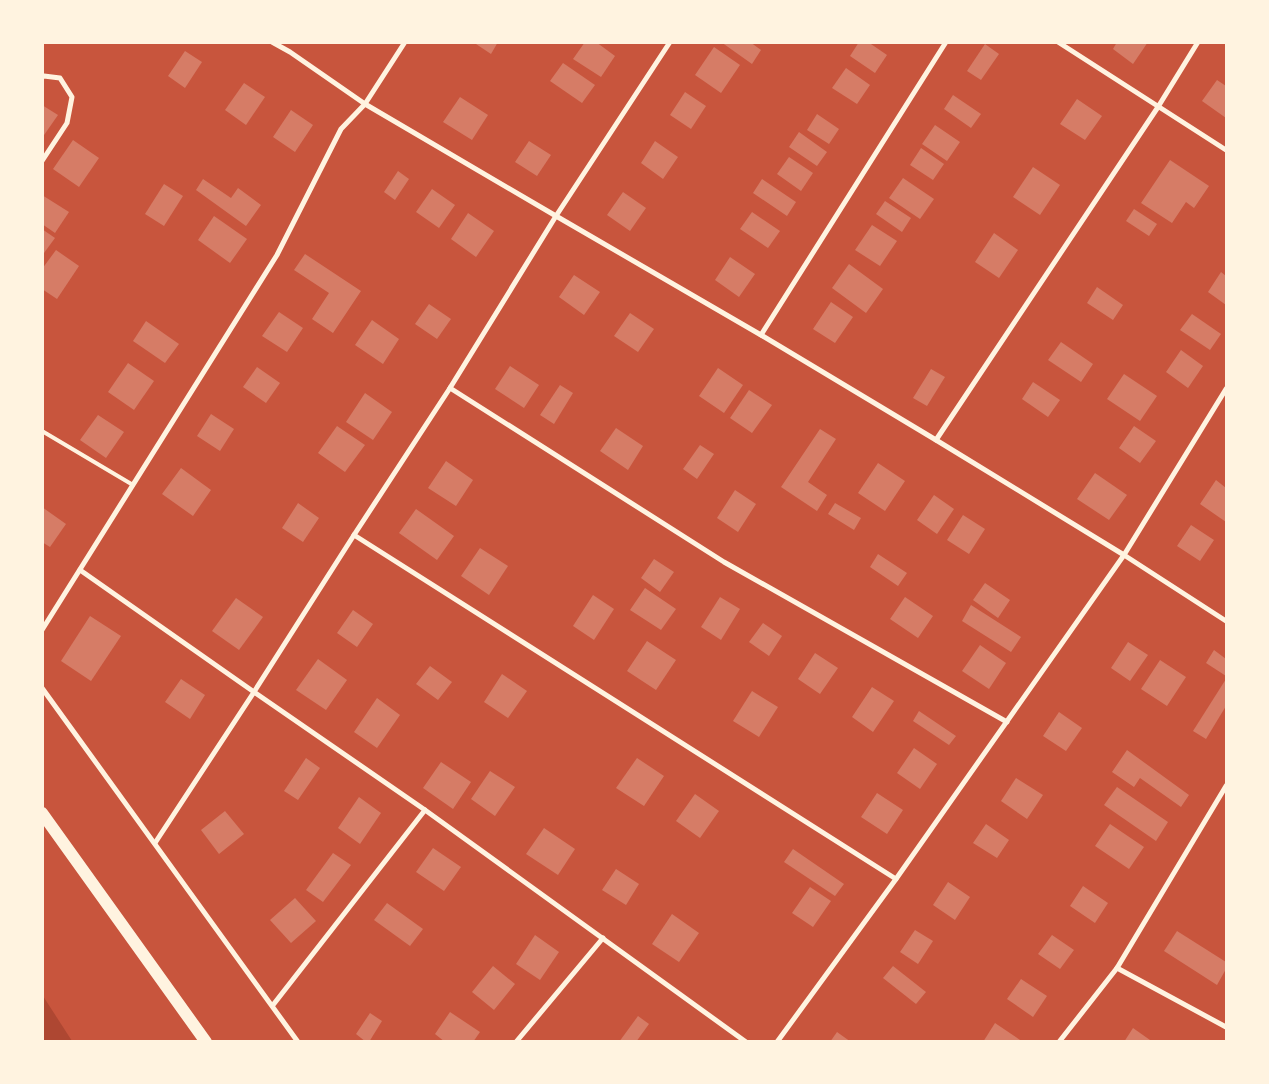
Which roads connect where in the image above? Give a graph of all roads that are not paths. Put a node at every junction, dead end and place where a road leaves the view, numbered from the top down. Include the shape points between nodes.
1 (272, 42) edge
2 (405, 42) edge
3 (670, 42) edge
4 (946, 42) edge
5 (1058, 42) edge
6 (1198, 42) edge
7 (42, 77) edge
8 (365, 104) junction
9 (1158, 107) junction
10 (1226, 150) edge
11 (42, 161) edge
12 (556, 216) junction
13 (762, 335) junction
14 (450, 388) junction
15 (1226, 388) edge
16 (42, 431) edge
17 (936, 440) junction
18 (133, 485) junction
19 (354, 535) junction
20 (1124, 555) junction
21 (80, 570) junction
22 (1226, 621) edge
23 (42, 630) edge
24 (42, 688) edge
25 (254, 692) junction
26 (1007, 722) junction
27 (1226, 786) edge
28 (425, 810) junction
29 (42, 813) edge
30 (155, 843) junction
31 (896, 879) junction
32 (603, 938) junction
33 (1117, 968) junction
34 (273, 1005) junction
35 (1226, 1028) edge
36 (206, 1042) edge
37 (298, 1042) edge
38 (516, 1042) edge
39 (746, 1042) edge
40 (777, 1042) edge
41 (1059, 1042) edge

1 - 8 street
2 - 8 street
3 - 12 street
4 - 13 street
5 - 9 street
6 - 9 street
7 - 11 street via 60,78 72,98 67,122
8 - 12 street
8 - 18 street via 341,129 277,255
9 - 10 street
9 - 17 street
12 - 13 street
12 - 14 street
13 - 17 street
14 - 19 street
14 - 26 street via 724,562
15 - 20 street
16 - 18 lane
17 - 20 street
18 - 21 street
19 - 25 street
19 - 31 street
20 - 22 street
20 - 26 street
21 - 23 street
21 - 25 street
24 - 30 street
25 - 28 street
25 - 30 street
26 - 31 street
27 - 33 street
28 - 32 street
28 - 34 street
29 - 36 highway
30 - 34 street
31 - 40 street
32 - 38 street
32 - 39 street
33 - 35 street
33 - 41 street
34 - 37 street

